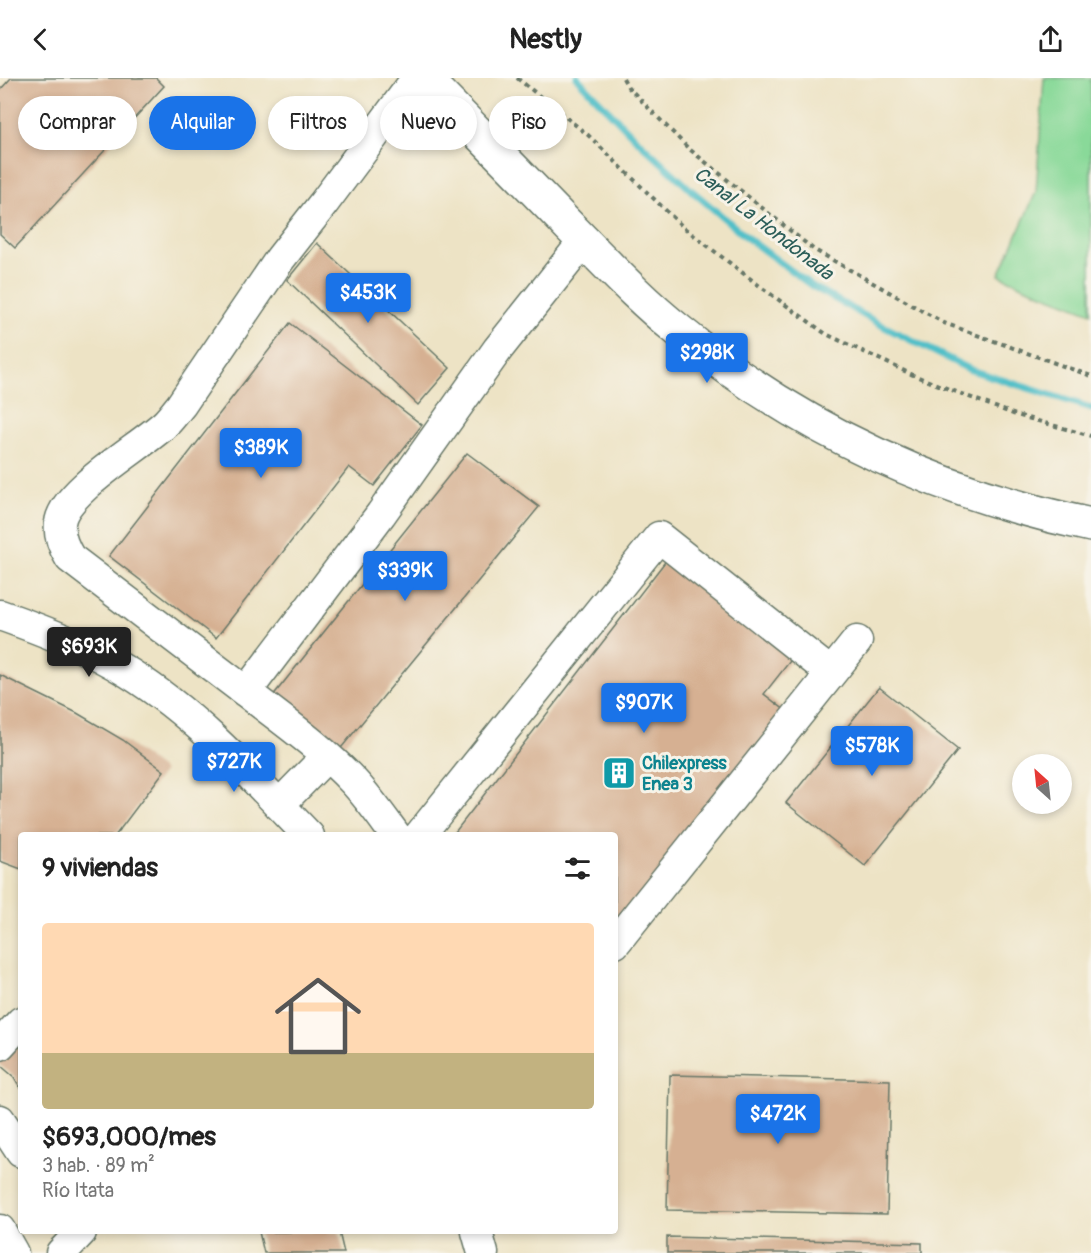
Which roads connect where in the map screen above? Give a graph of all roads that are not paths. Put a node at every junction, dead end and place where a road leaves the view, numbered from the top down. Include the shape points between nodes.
1 (417, 78) edge
2 (424, 78) edge
3 (584, 241) junction
4 (1091, 525) edge
5 (0, 615) edge
6 (857, 640) dead end
7 (831, 673) junction
8 (246, 692) junction
9 (327, 756) junction
10 (279, 805) junction
11 (305, 832) edge
12 (393, 832) edge
13 (422, 832) edge
14 (618, 939) edge
15 (18, 1025) edge
16 (0, 1045) edge
17 (0, 1120) edge
18 (18, 1147) edge
19 (0, 1230) edge
20 (478, 1234) edge
21 (13, 1253) edge
22 (483, 1253) edge

1 - 8 street via 280,259 181,405 166,423 84,488 70,502 60,522 60,534 70,558
2 - 3 main road
3 - 4 main road via 677,329 735,374 813,422 933,480 1016,508
3 - 8 street via 498,349 381,514
5 - 10 street via 84,648 129,673 190,718
6 - 7 street
7 - 13 street via 659,537
7 - 14 street
8 - 9 street
9 - 10 street
9 - 12 street via 372,802
10 - 11 street
15 - 16 street
17 - 18 street
19 - 21 street
20 - 22 street

